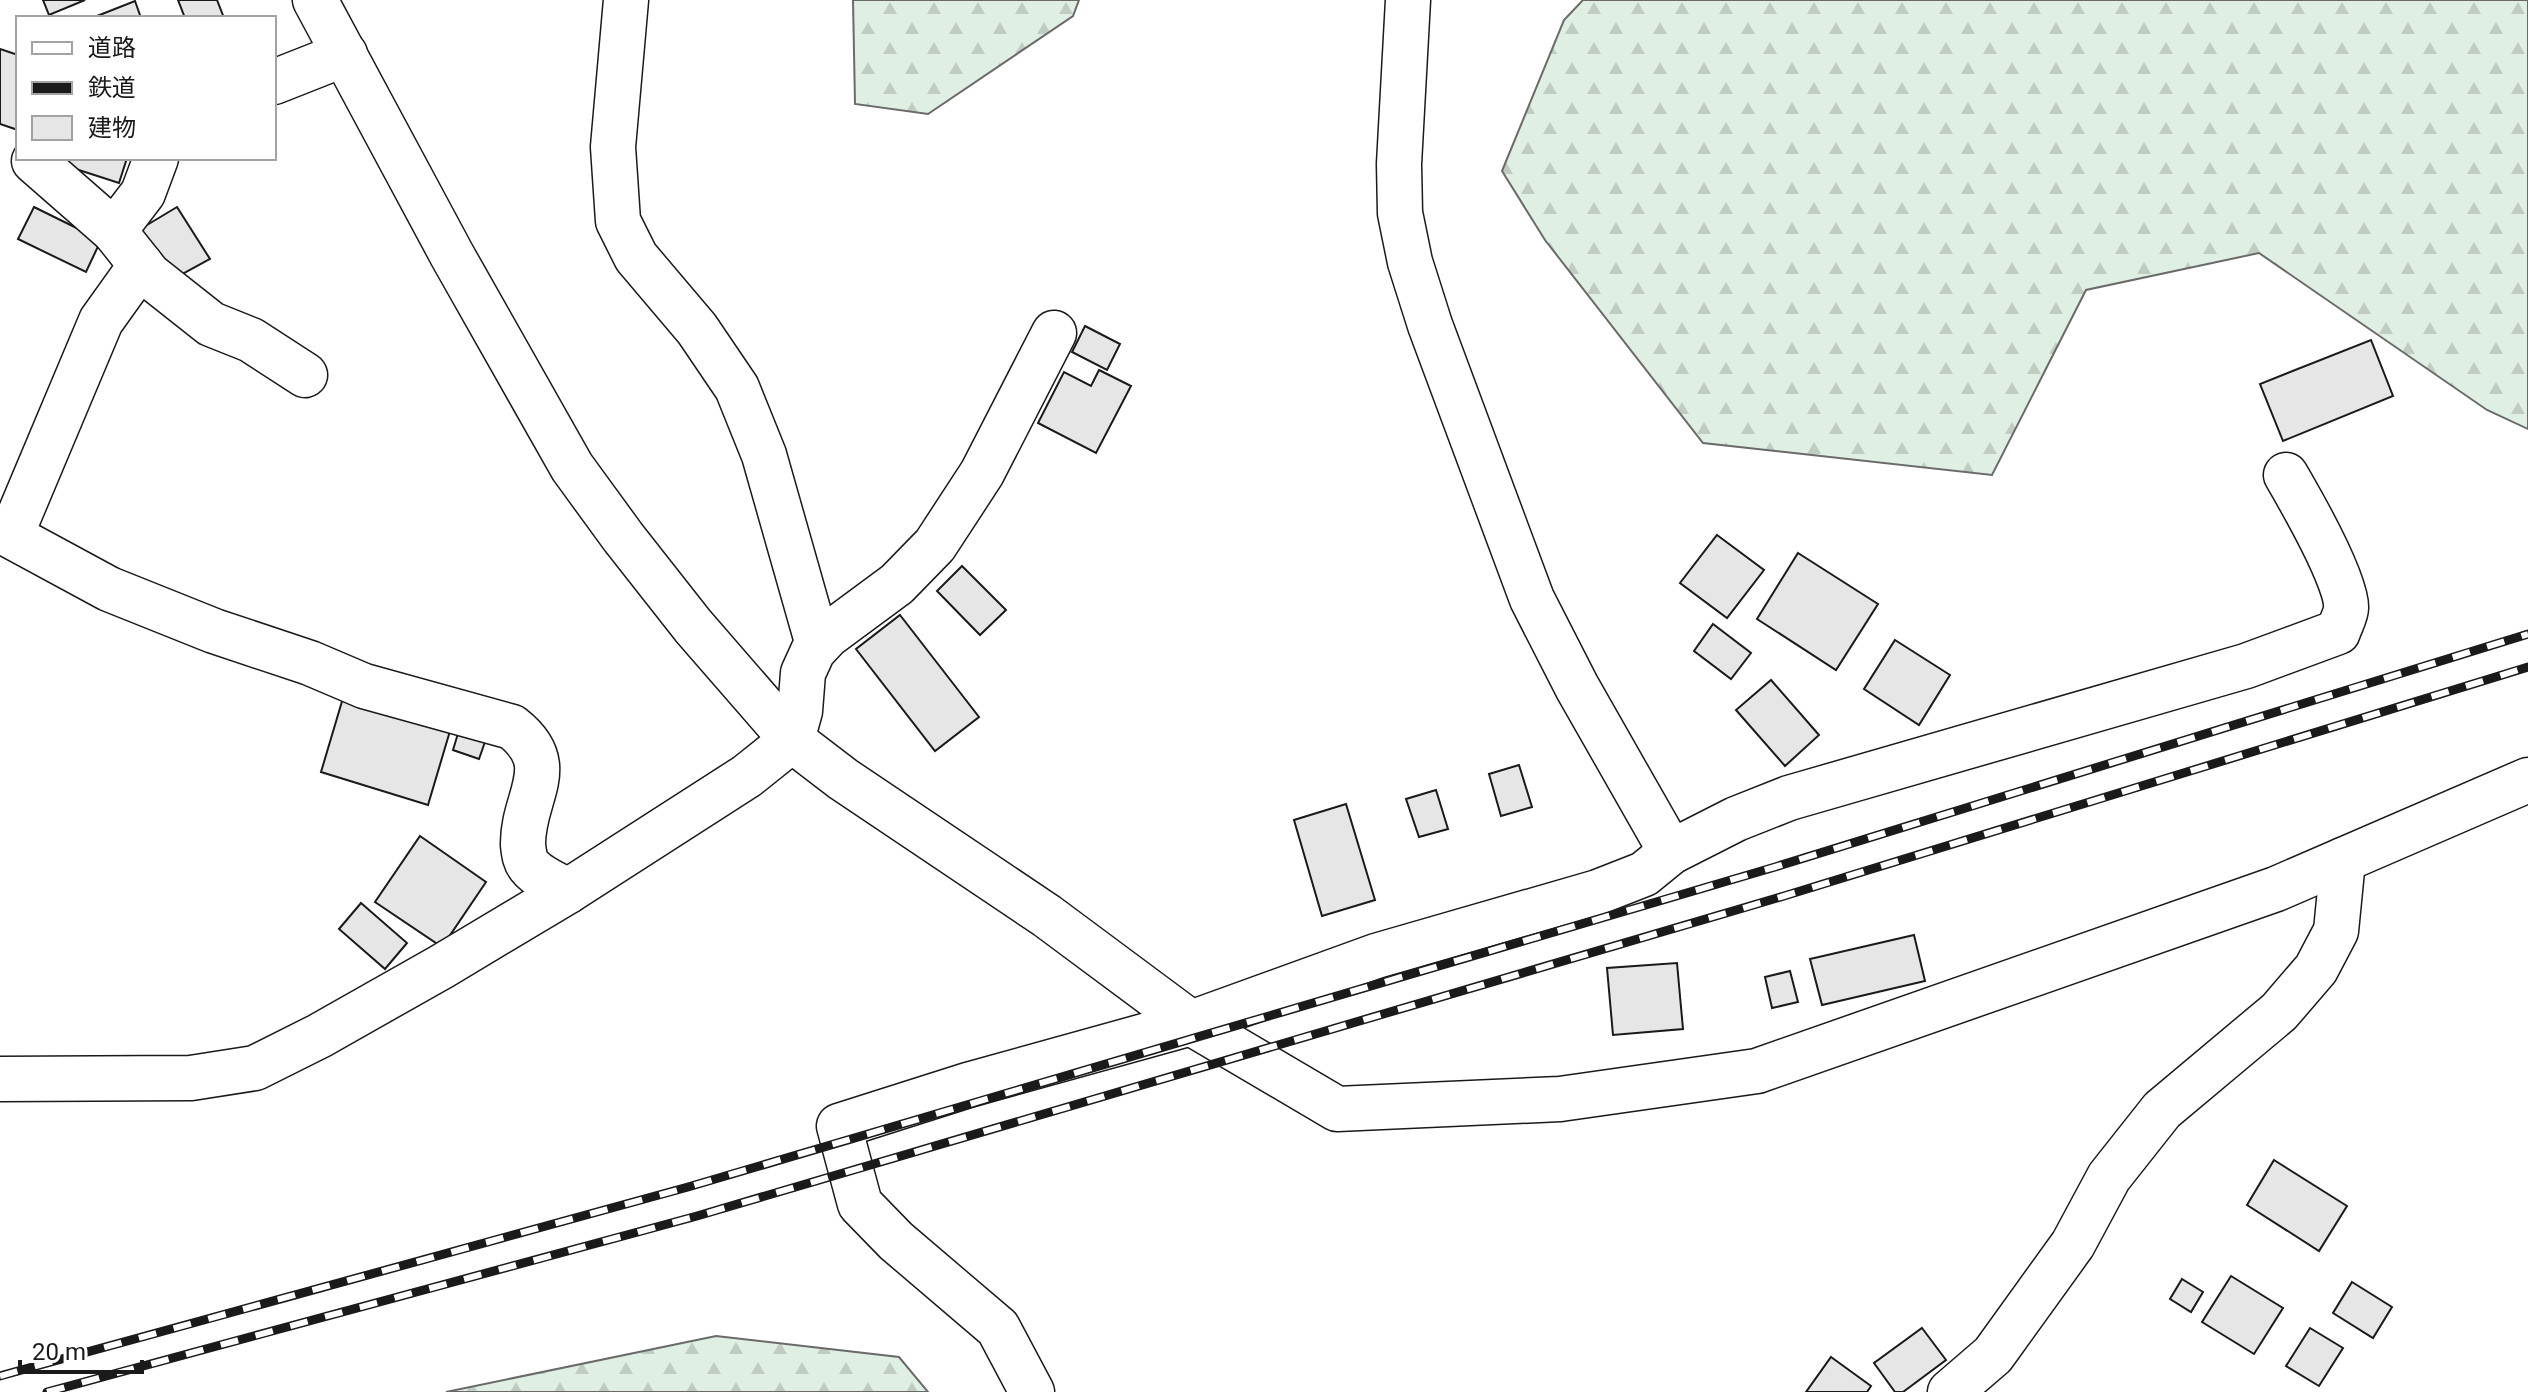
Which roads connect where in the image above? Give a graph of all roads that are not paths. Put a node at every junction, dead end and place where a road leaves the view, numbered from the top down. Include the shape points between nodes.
1 (315, 0) edge
2 (626, 0) edge
3 (1408, 0) edge
4 (345, 54) junction
5 (276, 81) edge
6 (155, 160) edge
7 (34, 161) dead end
8 (114, 231) junction
9 (141, 265) junction
10 (1054, 333) dead end
11 (305, 375) dead end
12 (2286, 475) dead end
13 (5, 533) edge
14 (818, 645) junction
15 (792, 740) junction
16 (2528, 780) edge
17 (1671, 852) junction
18 (2343, 860) junction
19 (568, 891) junction
20 (1191, 1023) junction
21 (0, 1079) edge
22 (1032, 1392) edge
23 (1950, 1392) edge

1 - 4 street
2 - 14 street via 613,147 618,221 636,257 697,329 737,388 764,455
3 - 17 street via 1399,164 1400,213 1410,262 1532,599
4 - 5 street
4 - 15 street via 572,467 693,626
6 - 8 street via 143,193
7 - 8 street
8 - 9 street
9 - 11 street via 211,324 251,340
9 - 13 street via 101,321
10 - 14 street via 982,473 935,545 897,584
12 - 17 street via 2339,580 2347,607 2338,632 2246,666 1789,798
13 - 19 street via 109,589 214,631 364,686 512,727 528,739 538,768 523,829 528,865
14 - 15 street via 803,673
15 - 19 street via 747,776
15 - 20 street
16 - 18 street
17 - 20 street via 1622,884 1376,956
18 - 20 street via 2276,889 1757,1071 1629,1090 1560,1099 1337,1109
18 - 23 street via 2336,931 2316,969 2279,1012 2162,1110 2109,1177 2073,1244 1993,1355
19 - 21 street via 255,1068 191,1078
20 - 22 street via 839,1126 860,1204 998,1328

